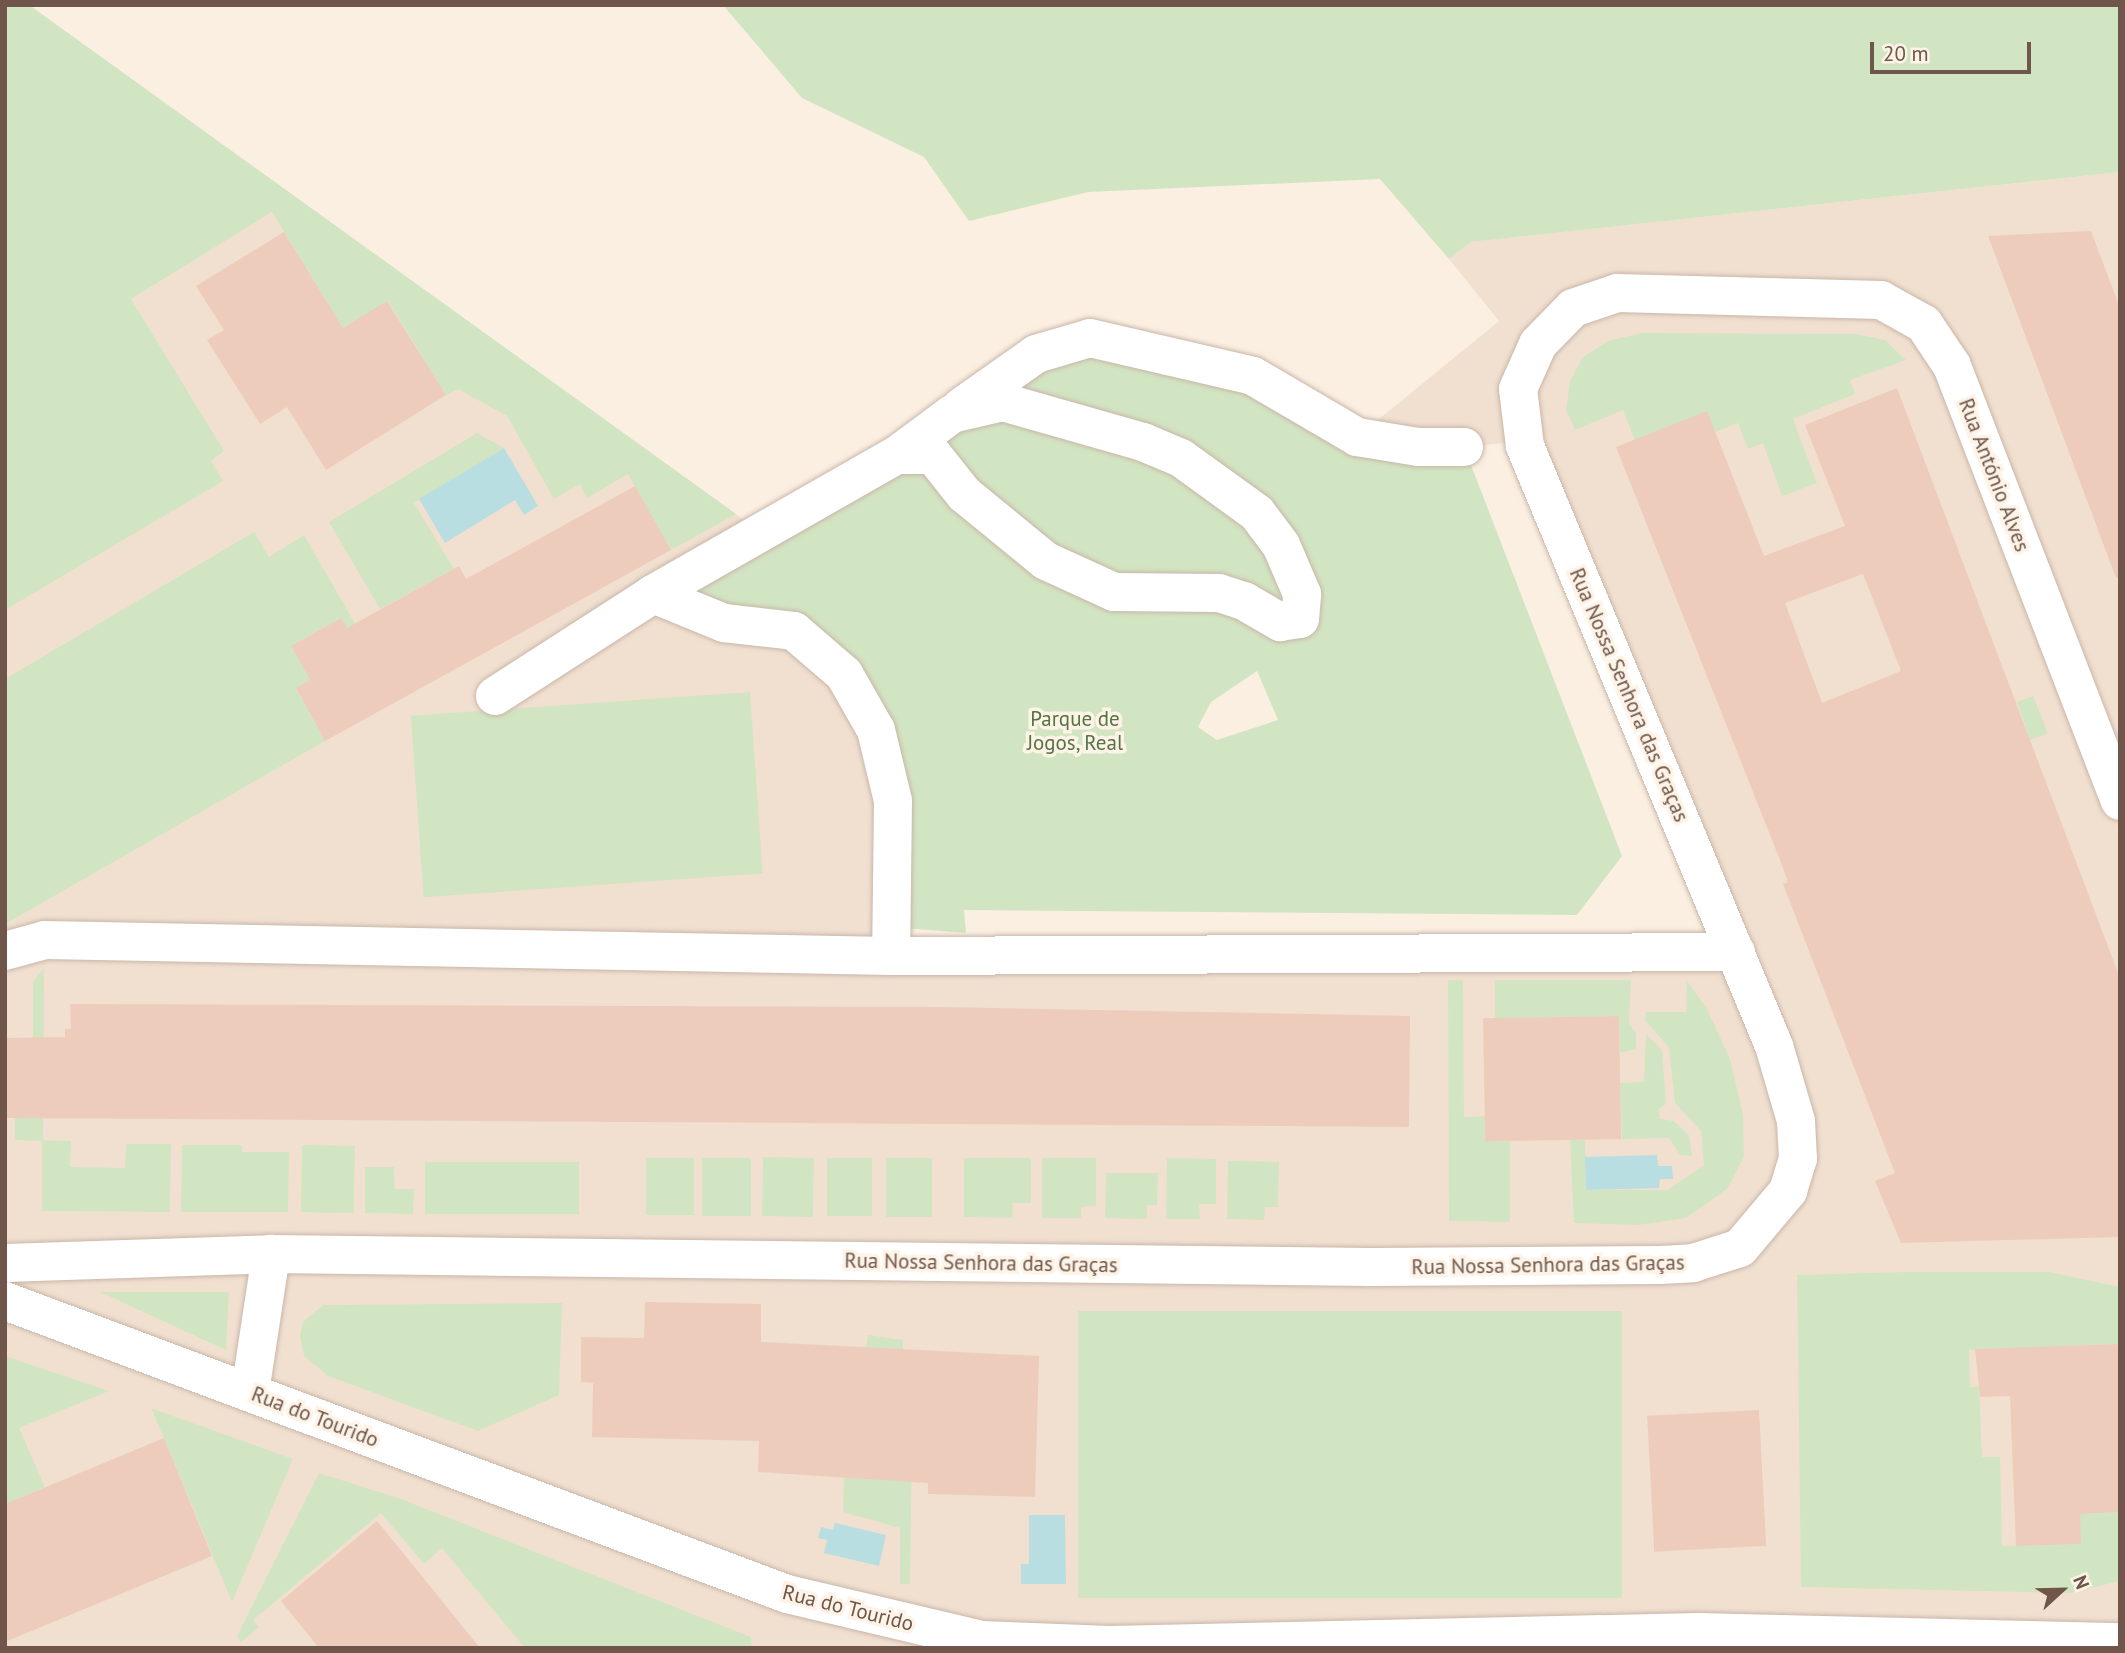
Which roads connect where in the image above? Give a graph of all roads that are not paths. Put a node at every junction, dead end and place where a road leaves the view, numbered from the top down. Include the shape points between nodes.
1 (1749, 296) joint
2 (952, 414) junction
3 (1464, 447) dead end
4 (897, 455) junction
5 (653, 594) junction
6 (495, 696) dead end
7 (2120, 801) edge
8 (5, 951) edge
9 (1736, 952) junction
10 (891, 956) junction
11 (271, 1254) junction
12 (5, 1263) edge
13 (5, 1301) edge
14 (250, 1392) junction
15 (2120, 1642) edge

1 - 7 street, Rua António Alves via 1881,300 1924,324 1952,366
1 - 9 street, Rua Nossa Senhora das Graças via 1617,293 1573,308 1538,344 1518,389 1525,446
2 - 3 street via 1036,354 1090,338 1253,376 1357,437 1418,447
2 - 4 street
2 - 4 street via 1003,402 1143,442 1181,458 1257,513 1281,545 1302,594 1300,619 1280,622 1244,601 1219,593 1114,592 1046,561 964,494 933,455
4 - 5 street
5 - 6 street
5 - 10 street via 724,623 793,631 844,674 876,730 893,801
8 - 10 street via 45,940
9 - 10 street
9 - 11 street, Rua Nossa Senhora das Graças via 1774,1046 1796,1121 1798,1158 1788,1191 1740,1248 1693,1263 1371,1267
11 - 12 street, Rua Nossa Senhora das Graças
11 - 14 street
13 - 14 street, Rua do Tourido
14 - 15 street, Rua do Tourido via 787,1594 981,1640 1110,1645 1698,1632

